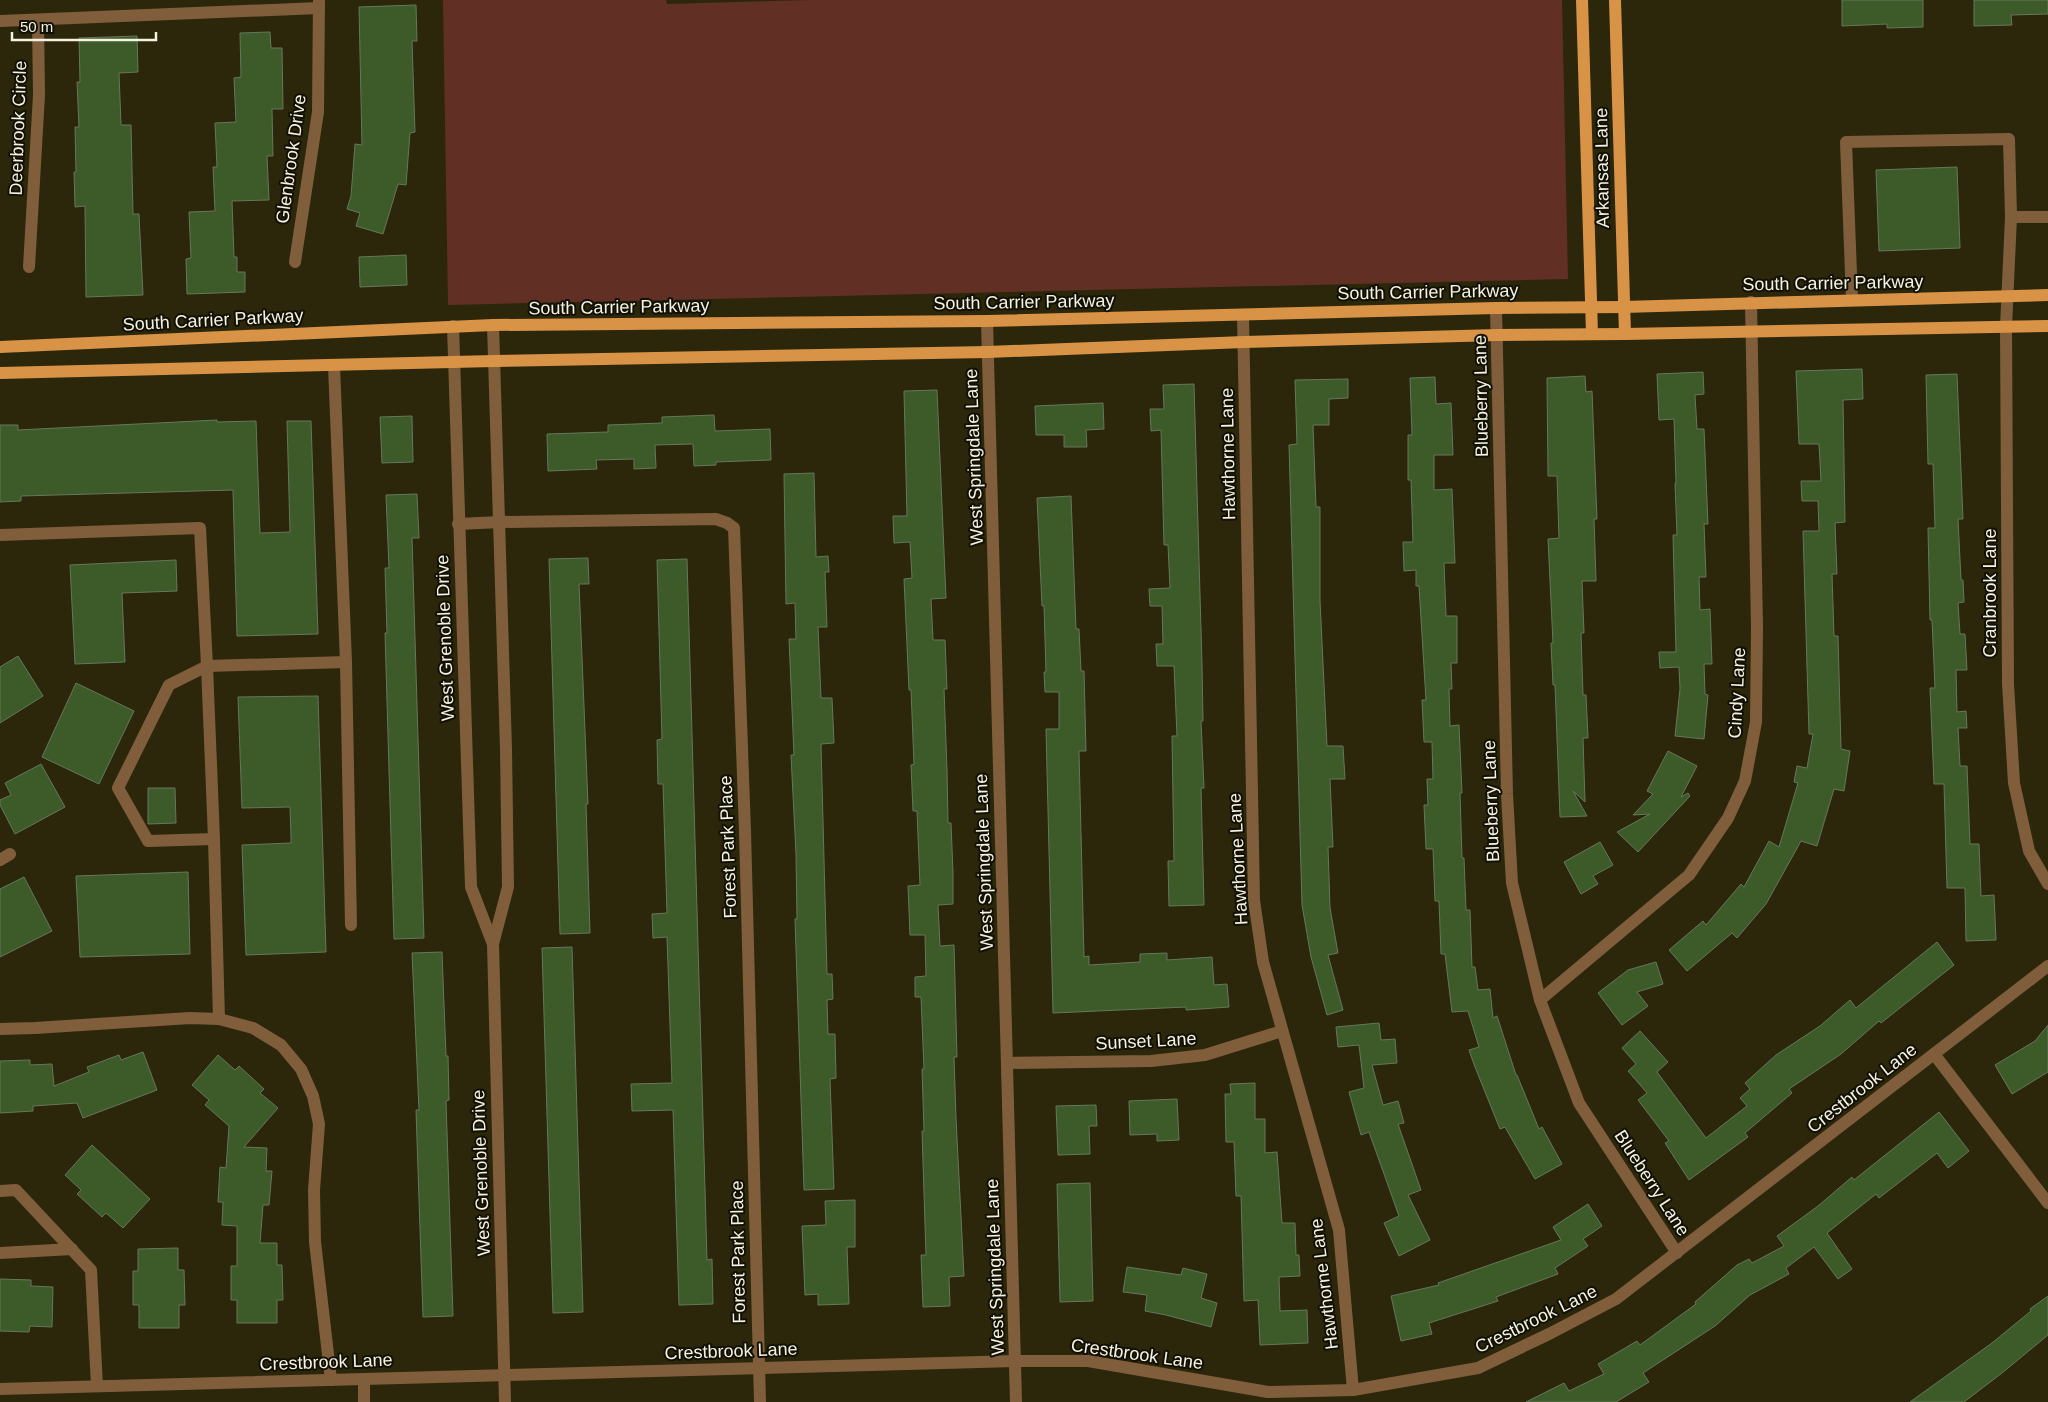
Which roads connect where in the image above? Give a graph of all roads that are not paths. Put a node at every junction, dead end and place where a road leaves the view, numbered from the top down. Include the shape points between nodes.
1 (1582, 0) edge
2 (1616, 0) edge
3 (319, 4) edge
4 (38, 20) junction
5 (0, 21) edge
6 (2011, 217) junction
7 (2048, 217) edge
8 (295, 262) dead end
9 (29, 267) dead end
10 (2007, 295) junction
11 (2048, 295) edge
12 (1852, 300) junction
13 (1751, 302) junction
14 (1591, 307) junction
15 (1623, 307) junction
16 (1496, 308) junction
17 (1243, 315) junction
18 (988, 321) junction
19 (493, 325) junction
20 (453, 326) junction
21 (2048, 326) edge
22 (2006, 327) junction
23 (1750, 332) junction
24 (1497, 334) junction
25 (1592, 334) junction
26 (1625, 334) junction
27 (1244, 342) junction
28 (0, 347) edge
29 (988, 352) junction
30 (494, 361) junction
31 (454, 362) junction
32 (334, 366) junction
33 (0, 373) edge
34 (500, 522) junction
35 (458, 524) junction
36 (0, 535) edge
37 (346, 662) junction
38 (207, 666) junction
39 (214, 839) junction
40 (2048, 884) edge
41 (352, 925) dead end
42 (492, 944) junction
43 (2048, 966) edge
44 (1540, 1000) junction
45 (219, 1019) junction
46 (0, 1028) edge
47 (1282, 1031) junction
48 (1934, 1054) junction
49 (1007, 1063) junction
50 (0, 1191) edge
51 (2048, 1203) edge
52 (72, 1249) junction
53 (0, 1253) edge
54 (1677, 1253) junction
55 (1015, 1361) junction
56 (759, 1368) junction
57 (504, 1375) junction
58 (364, 1379) junction
59 (331, 1380) junction
60 (97, 1386) junction
61 (0, 1389) edge
62 (1353, 1390) junction
63 (364, 1402) edge
64 (505, 1402) edge
65 (760, 1402) edge
66 (1016, 1402) edge

1 - 14 main road, Arkansas Lane
2 - 15 main road, Arkansas Lane
3 - 4 street
3 - 8 street, Glenbrook Drive via 318,112
4 - 5 street
4 - 9 street, Deerbrook Circle via 39,94
6 - 7 street
6 - 10 street, Cranbrook Lane
6 - 12 street, Cranbrook Lane via 2009,139 1846,142
10 - 11 main road, South Carrier Parkway
10 - 12 main road, South Carrier Parkway
10 - 22 street, Cranbrook Lane
12 - 13 main road, South Carrier Parkway
13 - 15 main road, South Carrier Parkway
13 - 23 street, Cindy Lane
14 - 15 main road, South Carrier Parkway
14 - 16 main road, South Carrier Parkway
14 - 25 main road, Arkansas Lane
15 - 26 main road, Arkansas Lane
16 - 17 main road, South Carrier Parkway
16 - 24 street, Blueberry Lane
17 - 18 main road, South Carrier Parkway
17 - 27 street, Hawthorne Lane
18 - 19 main road, South Carrier Parkway
18 - 29 street, West Springdale Lane
19 - 20 main road, South Carrier Parkway
19 - 30 street, West Grenoble Drive
20 - 28 main road, South Carrier Parkway
20 - 31 street, West Grenoble Drive
21 - 22 main road
22 - 23 main road
22 - 40 street, Cranbrook Lane via 2008,684 2014,783 2029,851
23 - 26 main road
23 - 44 street, Cindy Lane via 1756,712 1745,781 1728,818 1689,875
24 - 25 main road
24 - 27 main road
24 - 44 street, Blueberry Lane via 1507,794 1512,883
25 - 26 main road
27 - 29 main road
27 - 47 street, Hawthorne Lane via 1254,900 1263,962
29 - 30 main road
29 - 49 street, West Springdale Lane
30 - 31 main road
30 - 34 street, West Grenoble Drive
31 - 32 main road
31 - 35 street, West Grenoble Drive
32 - 33 main road
32 - 37 street
34 - 35 street
34 - 42 street, West Grenoble Drive via 508,887
34 - 56 street, Forest Park Place via 716,519 734,528
35 - 42 street, West Grenoble Drive via 471,887
36 - 38 street via 200,528
37 - 38 street
37 - 41 street
38 - 39 street
38 - 39 street via 168,685 118,788 148,842
39 - 45 street
42 - 57 street, West Grenoble Drive
43 - 48 street, Crestbrook Lane
44 - 54 street, Blueberry Lane via 1579,1103
45 - 46 street
45 - 59 street via 253,1028 281,1045 301,1070 313,1096 319,1124 314,1190 315,1242
47 - 49 street, Sunset Lane via 1205,1056 1151,1061
47 - 62 street, Hawthorne Lane via 1339,1230
48 - 51 street
48 - 54 street, Crestbrook Lane
49 - 55 street, West Springdale Lane
50 - 52 street via 16,1190
52 - 53 street
52 - 60 street via 91,1270
54 - 62 street, Crestbrook Lane via 1616,1299 1478,1368
55 - 56 street, Crestbrook Lane
55 - 62 street, Crestbrook Lane via 1088,1361 1268,1392
55 - 66 street, West Springdale Lane
56 - 57 street, Crestbrook Lane
56 - 65 street, Forest Park Place
57 - 58 street, Crestbrook Lane
57 - 64 street, West Grenoble Drive
58 - 59 street, Crestbrook Lane
58 - 63 street
59 - 60 street, Crestbrook Lane
60 - 61 street, Crestbrook Lane

